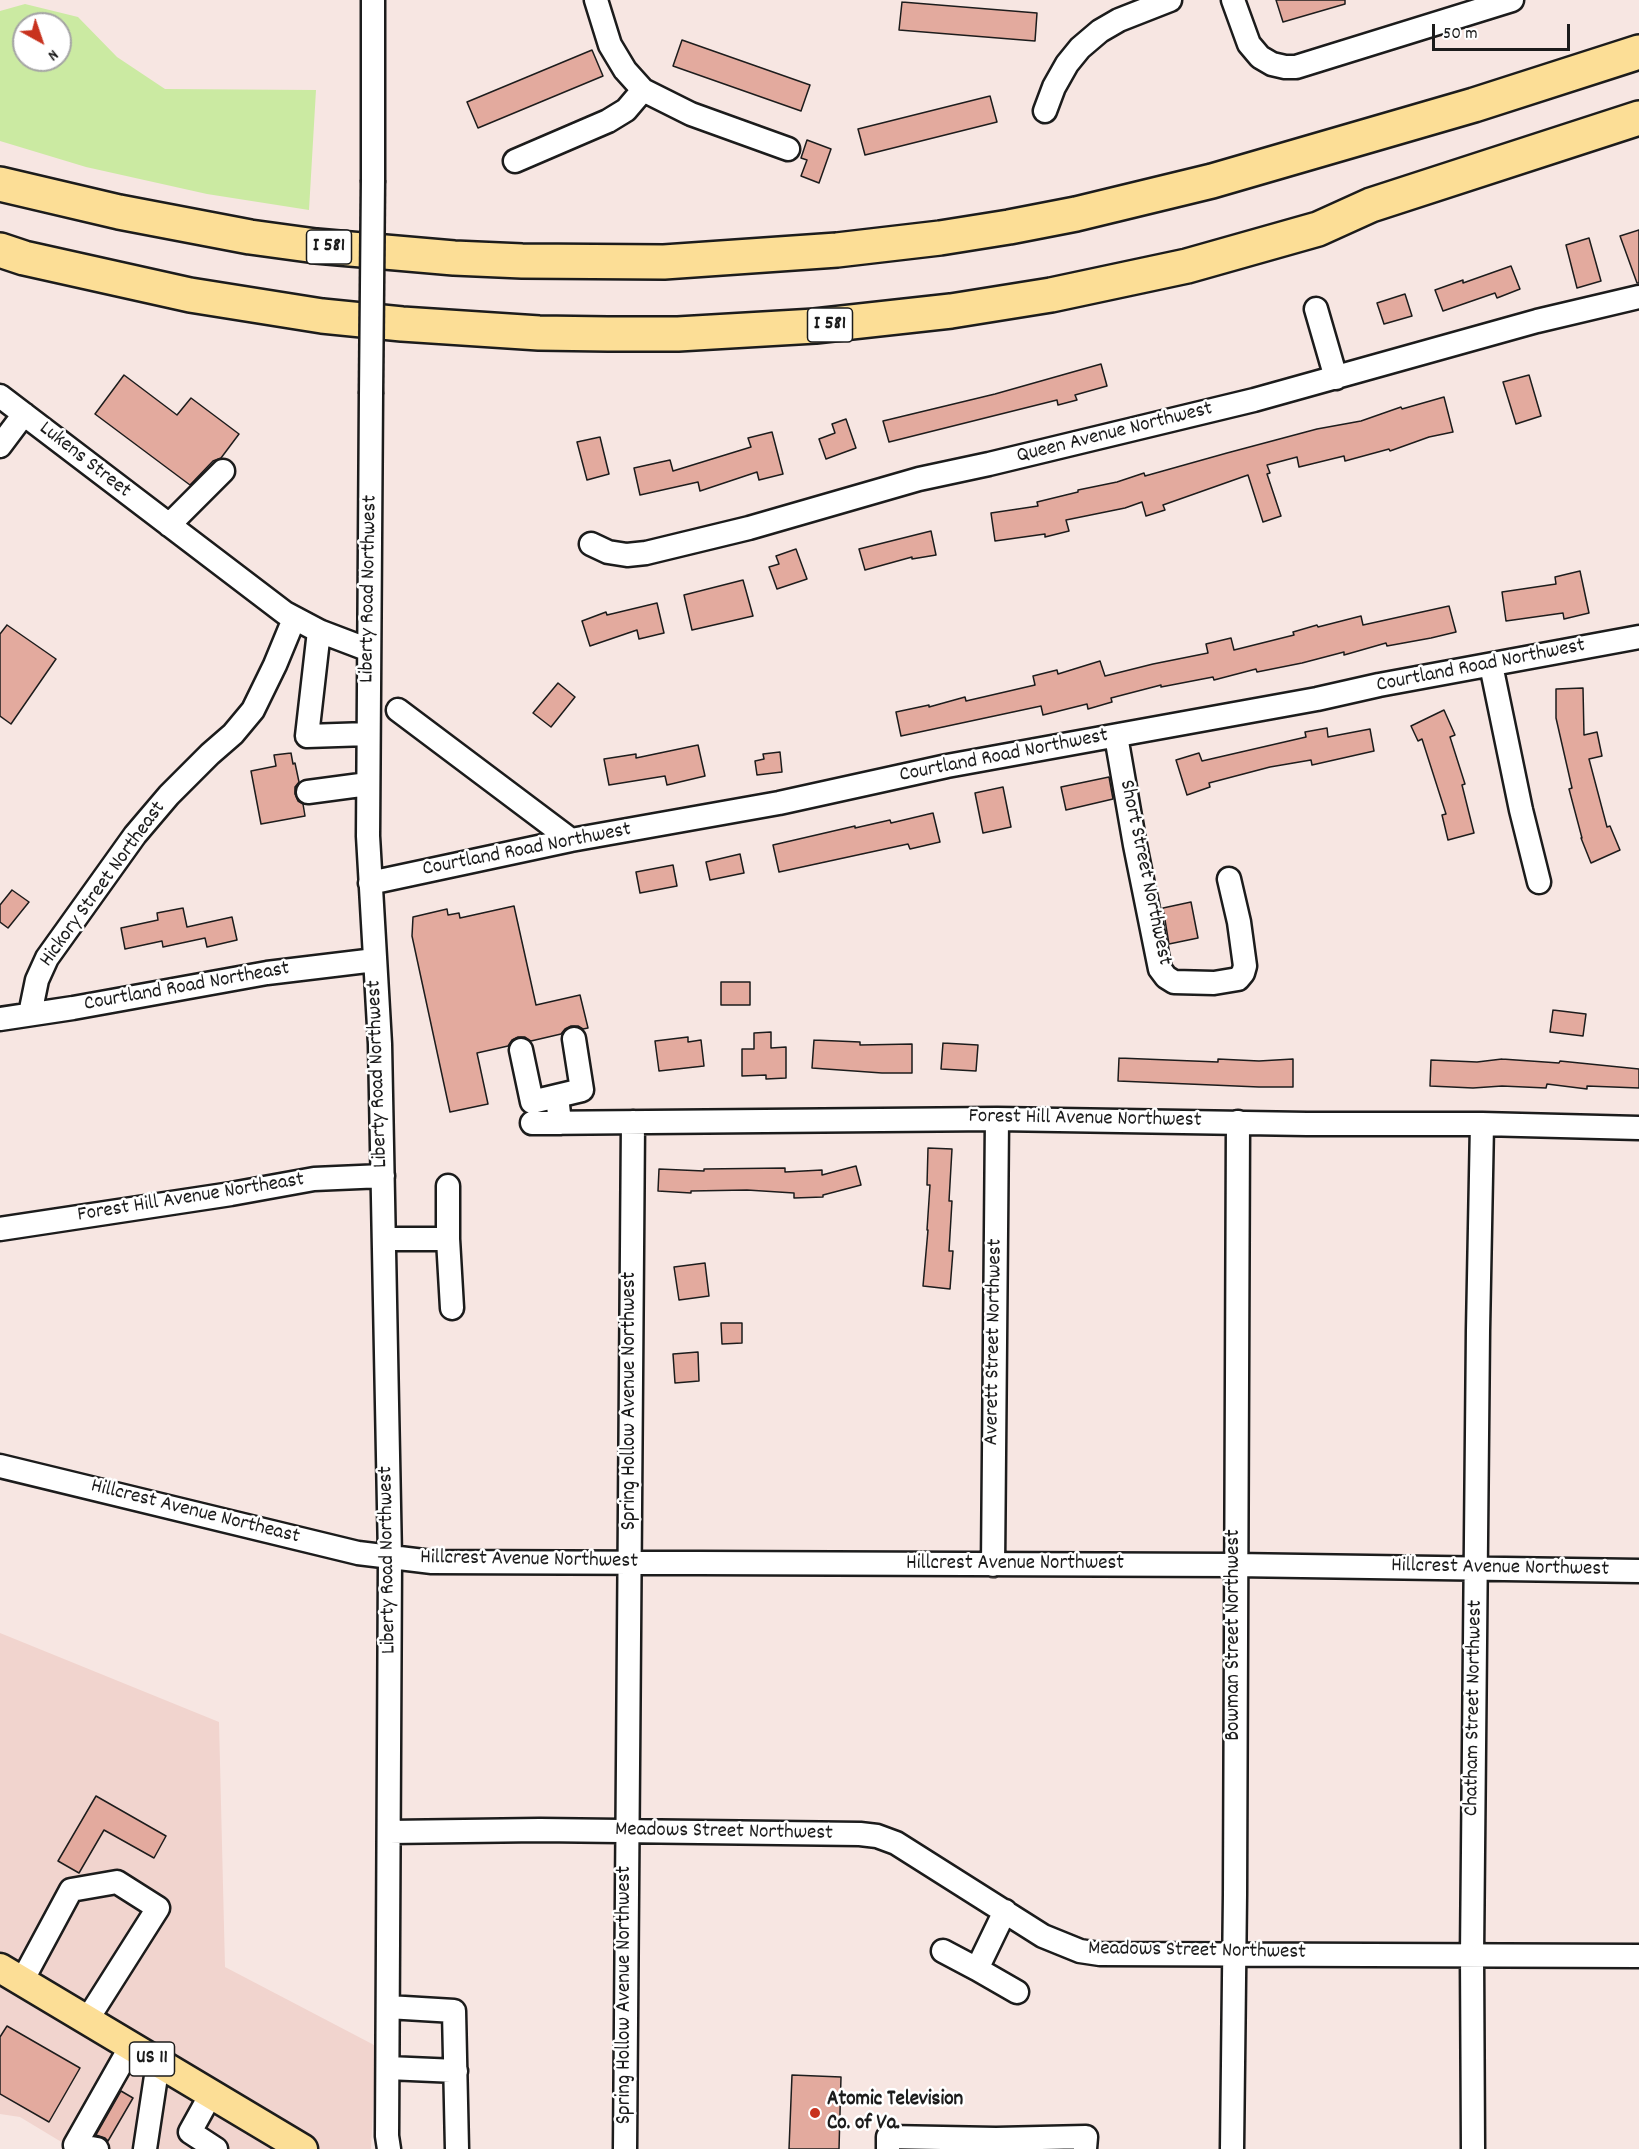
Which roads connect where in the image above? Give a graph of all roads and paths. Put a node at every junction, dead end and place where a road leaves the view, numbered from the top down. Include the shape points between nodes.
1 (373, 0) edge
2 (596, 0) edge
3 (1170, 0) edge
4 (1233, 0) edge
5 (1512, 0) edge
6 (1639, 52) edge
7 (643, 90) junction
8 (1045, 111) dead end
9 (1639, 118) edge
10 (788, 149) dead end
11 (514, 160) dead end
12 (0, 184) edge
13 (0, 250) edge
14 (1639, 297) edge
15 (1316, 309) dead end
16 (1336, 378) junction
17 (0, 396) edge
18 (24, 414) junction
19 (0, 446) edge
20 (223, 471) dead end
21 (169, 525) junction
22 (591, 544) dead end
23 (294, 619) junction
24 (319, 631) junction
25 (1639, 637) edge
26 (369, 650) junction
27 (1491, 665) junction
28 (398, 710) dead end
29 (368, 734) junction
30 (1116, 736) junction
31 (368, 784) junction
32 (308, 792) dead end
33 (571, 840) junction
34 (1230, 879) dead end
35 (1539, 882) dead end
36 (370, 883) junction
37 (375, 960) junction
38 (30, 1014) junction
39 (0, 1019) edge
40 (574, 1039) dead end
41 (521, 1050) dead end
42 (557, 1096) junction
43 (997, 1119) junction
44 (633, 1122) junction
45 (1238, 1122) junction
46 (532, 1123) dead end
47 (560, 1123) junction
48 (1482, 1124) junction
49 (1639, 1128) edge
50 (383, 1176) junction
51 (448, 1186) dead end
52 (0, 1229) edge
53 (384, 1239) junction
54 (448, 1239) junction
55 (452, 1308) dead end
56 (0, 1466) edge
57 (390, 1558) junction
58 (630, 1562) junction
59 (993, 1565) junction
60 (1235, 1565) junction
61 (1477, 1568) junction
62 (1639, 1571) edge
63 (389, 1832) junction
64 (627, 1832) junction
65 (1005, 1911) junction
66 (943, 1951) dead end
67 (1234, 1954) junction
68 (1472, 1955) junction
69 (1639, 1956) edge
70 (977, 1969) junction
71 (11, 1974) edge
72 (1017, 1992) dead end
73 (388, 2007) junction
74 (87, 2020) junction
75 (131, 2046) junction
76 (158, 2062) junction
77 (388, 2068) junction
78 (456, 2071) junction
79 (211, 2094) junction
80 (996, 2144) edge
81 (96, 2149) edge
82 (145, 2149) edge
83 (216, 2149) edge
84 (303, 2149) edge
85 (389, 2149) edge
86 (458, 2149) edge
87 (626, 2149) edge
88 (888, 2149) edge
89 (1085, 2149) edge
90 (1232, 2149) edge
91 (1473, 2149) edge

1 - 26 street, Liberty Road Northwest, bridge
2 - 7 street via 610,45
3 - 8 street via 1119,20 1080,48 1054,87
4 - 5 street via 1250,44 1260,57 1285,67 1296,67
6 - 12 highway, I 581 via 1474,105 1212,181 1009,227 837,250 664,262 454,258 250,237
7 - 10 street via 691,114
7 - 11 street via 626,110 608,121
9 - 13 highway, I 581 via 1371,205 1318,229 1187,266 1051,295 815,326 608,334 402,324 190,295
14 - 16 street, Queen Avenue Northwest via 1537,321
15 - 16 street
16 - 22 street, Queen Avenue Northwest via 919,479 646,553 608,552
17 - 18 street, Lukens Street
18 - 19 street
18 - 21 street, Lukens Street
20 - 21 street
21 - 23 street, Lukens Street
23 - 24 street, Lukens Street
23 - 38 street, Hickory Street Northeast via 253,710 135,835 47,958 37,980
24 - 26 street, Lukens Street
24 - 29 street via 307,736
25 - 27 street, Courtland Road Northwest
26 - 29 street, Liberty Road Northwest
27 - 30 street, Courtland Road Northwest
27 - 35 street
28 - 33 street
29 - 31 street, Liberty Road Northwest
30 - 33 street, Courtland Road Northwest
30 - 34 street, Short Street Northwest via 1160,969 1174,982 1214,983 1238,979 1244,973
31 - 32 street
31 - 36 street, Liberty Road Northwest
33 - 36 street, Courtland Road Northwest
36 - 37 street, Liberty Road Northwest
37 - 38 street, Courtland Road Northeast via 267,973
37 - 50 street, Liberty Road Northwest
38 - 39 street, Courtland Road Northeast
40 - 42 street via 582,1090
41 - 42 street via 532,1102
42 - 47 street
43 - 44 street, Forest Hill Avenue Northwest
43 - 45 street, Forest Hill Avenue Northwest
43 - 59 street, Averett Street Northwest
44 - 47 street, Forest Hill Avenue Northwest
44 - 58 street, Spring Hollow Avenue Northwest
45 - 48 street, Forest Hill Avenue Northwest
45 - 60 street, Bowman Street Northwest
46 - 47 street, Forest Hill Avenue Northwest
48 - 49 street, Forest Hill Avenue Northwest
48 - 61 street, Chatham Street Northwest
50 - 52 street, Forest Hill Avenue Northeast via 314,1179
50 - 53 street, Liberty Road Northwest
51 - 54 street
53 - 54 street
53 - 57 street, Liberty Road Northwest
54 - 55 street
56 - 57 street, Hillcrest Avenue Northeast
57 - 58 street, Hillcrest Avenue Northwest via 432,1562
57 - 63 street, Liberty Road Northwest
58 - 59 street, Hillcrest Avenue Northwest
58 - 64 street, Spring Hollow Avenue Northwest
59 - 60 street, Hillcrest Avenue Northwest
60 - 61 street, Hillcrest Avenue Northwest
60 - 67 street, Bowman Street Northwest
61 - 62 street, Hillcrest Avenue Northwest
61 - 68 street, Chatham Street Northwest
63 - 64 street, Meadows Street Northwest
63 - 73 street, Liberty Road Northwest
64 - 65 street, Meadows Street Northwest via 877,1836 896,1843
64 - 87 street, Spring Hollow Avenue Northwest
65 - 67 street, Meadows Street Northwest via 1080,1951
65 - 70 street
66 - 70 street
67 - 68 street, Meadows Street Northwest
67 - 90 street, Bowman Street Northwest
68 - 69 street, Meadows Street Northwest
68 - 91 street, Chatham Street Northwest
70 - 72 street
71 - 74 main road, US 11
71 - 74 street via 71,1890 117,1882 158,1908
73 - 77 street, Liberty Road Northwest
73 - 78 street via 454,2011
74 - 75 main road, US 11
75 - 76 main road, US 11
75 - 81 street via 75,2145
76 - 79 main road, US 11
76 - 82 street
77 - 78 street
77 - 85 street, Liberty Road Northwest
78 - 86 street
79 - 83 street via 190,2132
79 - 84 main road, US 11
80 - 88 street via 888,2137
80 - 89 street via 1086,2137

